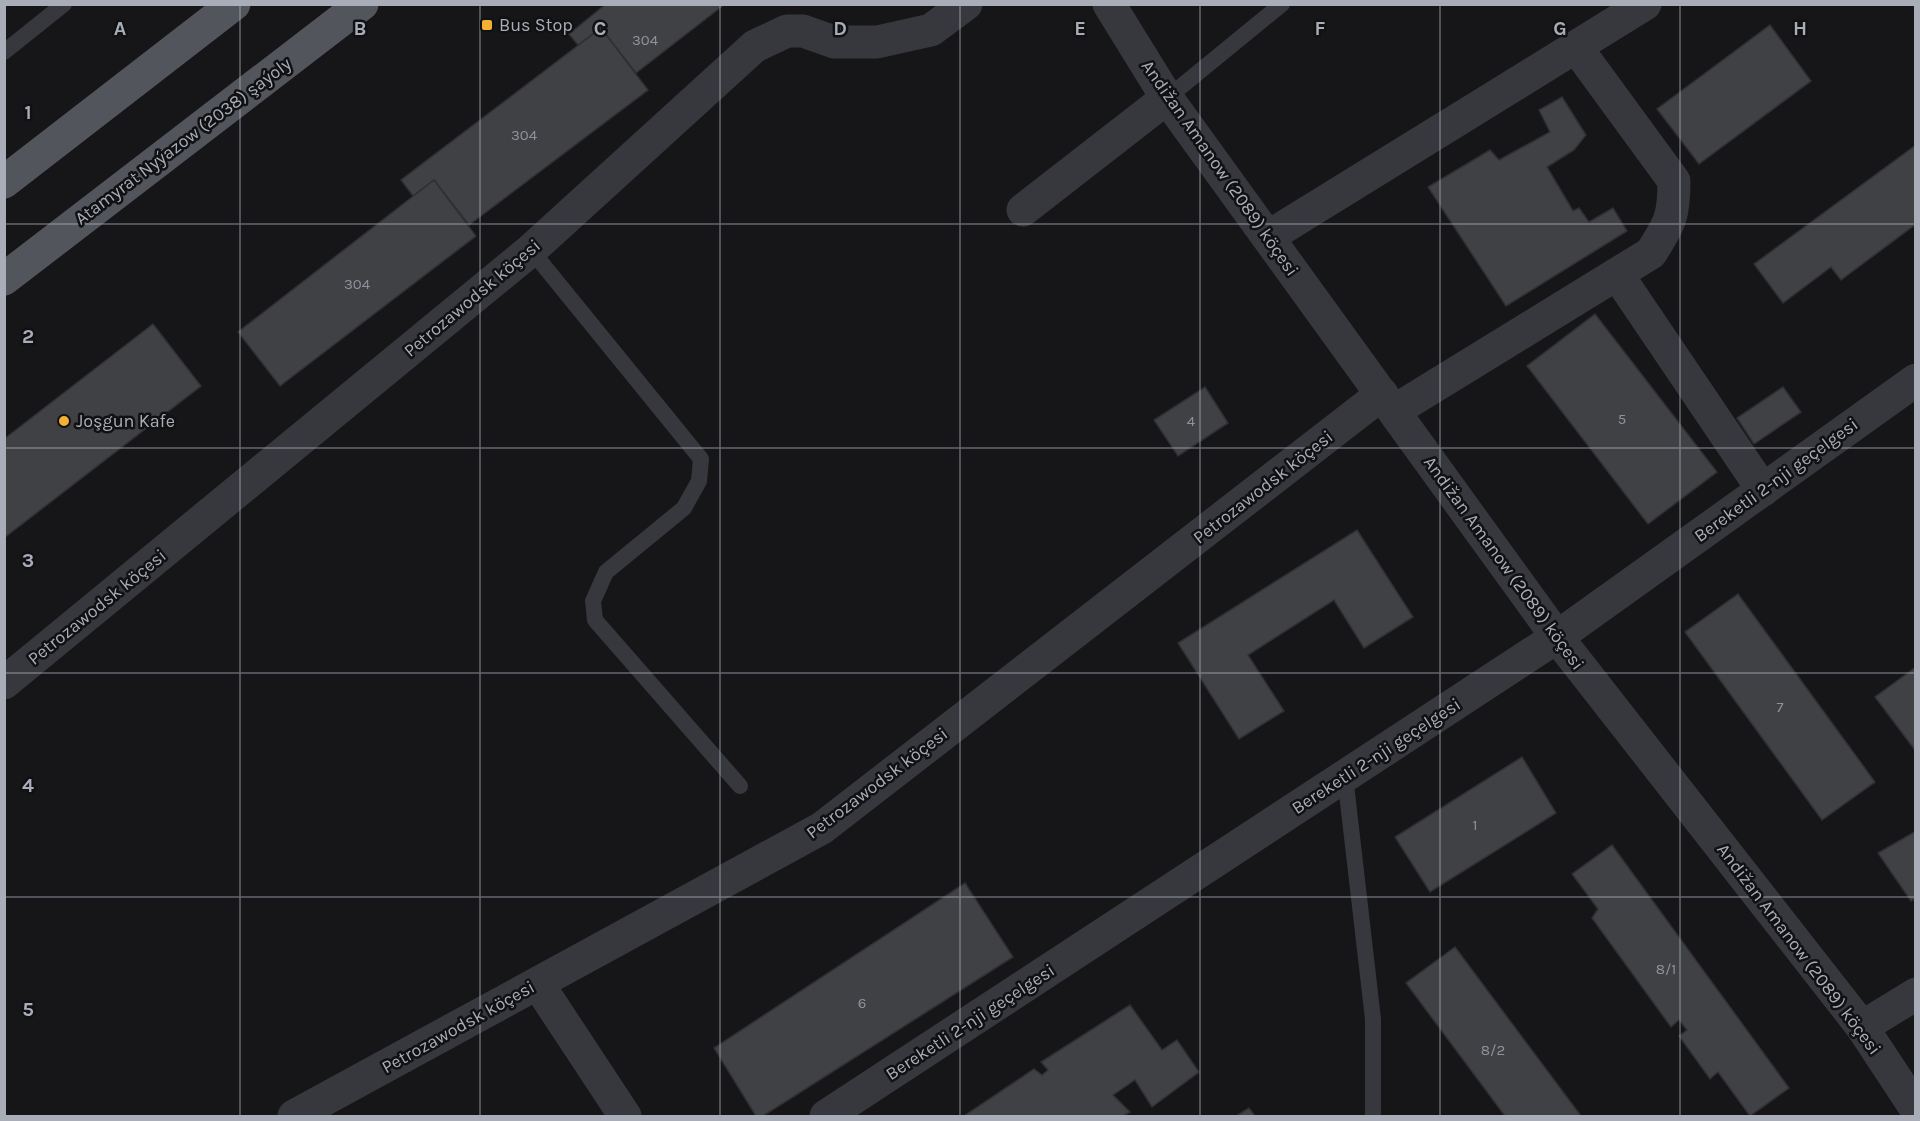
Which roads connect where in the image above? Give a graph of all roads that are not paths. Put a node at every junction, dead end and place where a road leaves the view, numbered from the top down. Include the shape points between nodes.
1 (64, 4) edge
2 (234, 4) edge
3 (362, 4) edge
4 (966, 4) edge
5 (1109, 4) edge
6 (1282, 4) edge
7 (1645, 4) edge
8 (1576, 47) junction
9 (4, 52) edge
10 (1167, 98) junction
11 (4, 182) edge
12 (1023, 210) dead end
13 (1268, 237) junction
14 (531, 250) junction
15 (1617, 274) junction
16 (4, 279) edge
17 (1916, 380) edge
18 (1388, 403) junction
19 (1763, 489) junction
20 (1557, 638) junction
21 (4, 683) edge
22 (1345, 776) junction
23 (740, 786) dead end
24 (538, 984) junction
25 (1916, 994) edge
26 (1862, 1027) junction
27 (1916, 1109) edge
28 (294, 1116) edge
29 (625, 1116) edge
30 (826, 1116) edge
31 (1373, 1116) edge

1 - 9 lane
2 - 11 main road
3 - 16 main road, Atamyrat Nyýazow (2038) şaýoly
4 - 14 street, Petrozawodsk köçesi via 931,30 876,42 834,42 802,31 787,31 755,46
5 - 10 street, Andižan Amanow (2089) köçesi
6 - 10 lane
7 - 8 street
8 - 13 street
8 - 15 street, Petrozawodsk köçesi via 1674,181 1674,207 1669,223 1651,253
10 - 12 street
10 - 13 street, Andižan Amanow (2089) köçesi
13 - 18 street, Andižan Amanow (2089) köçesi
14 - 21 street, Petrozawodsk köçesi
14 - 23 lane via 701,459 699,481 684,508 606,572 592,601 595,620
15 - 18 street, Petrozawodsk köçesi
15 - 19 street
17 - 19 street, Bereketli 2-nji geçelgesi
18 - 20 street, Andižan Amanow (2089) köçesi
18 - 24 street, Petrozawodsk köçesi via 822,828
19 - 20 street, Bereketli 2-nji geçelgesi
20 - 22 street, Bereketli 2-nji geçelgesi
20 - 26 street, Andižan Amanow (2089) köçesi
22 - 30 street, Bereketli 2-nji geçelgesi
22 - 31 lane via 1373,1019
24 - 28 street, Petrozawodsk köçesi
24 - 29 street
25 - 26 street
26 - 27 street, Andižan Amanow (2089) köçesi

